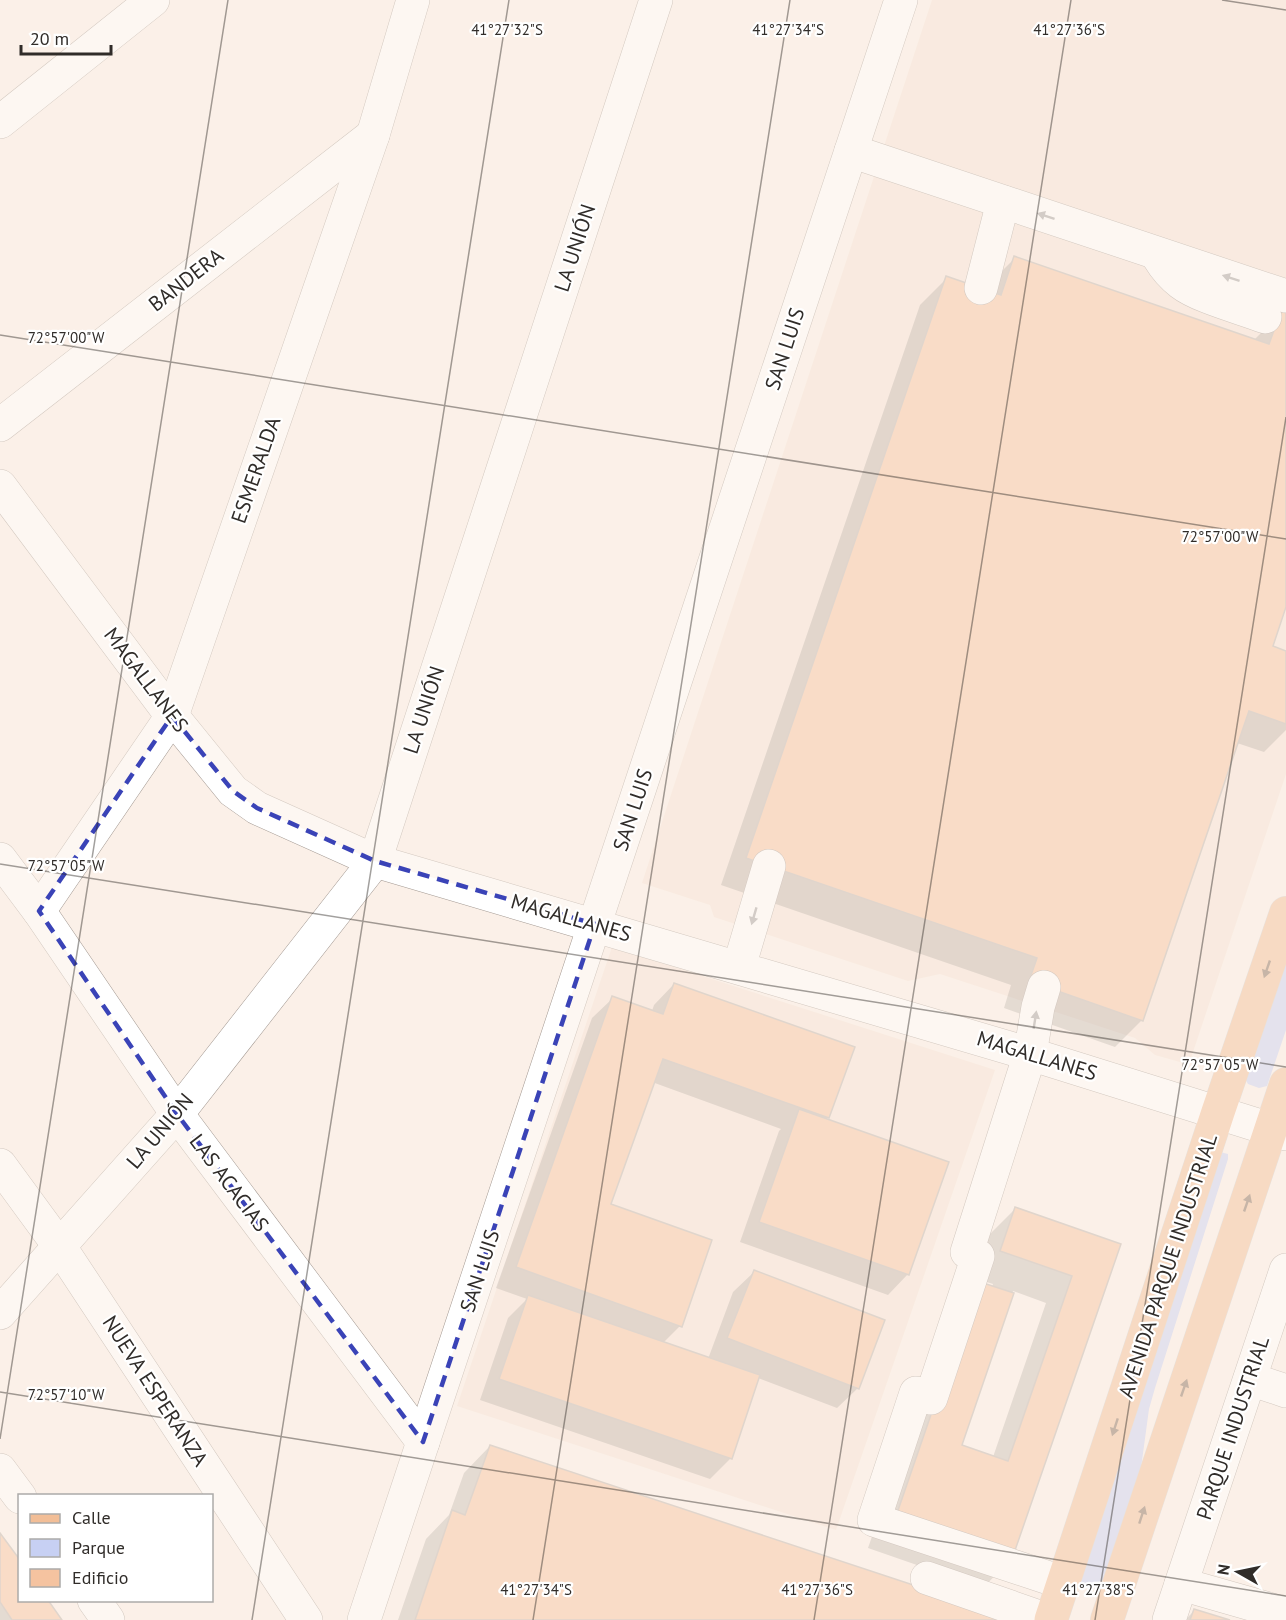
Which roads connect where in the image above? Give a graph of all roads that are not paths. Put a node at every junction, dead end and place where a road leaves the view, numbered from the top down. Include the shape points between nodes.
1 (153, 0) edge
2 (413, 0) edge
3 (656, 0) edge
4 (901, 0) edge
5 (0, 122) edge
6 (373, 135) junction
7 (851, 151) junction
8 (1003, 202) junction
9 (981, 288) dead end
10 (1276, 306) edge
11 (0, 425) edge
12 (3, 496) edge
13 (171, 716) junction
14 (0, 859) edge
15 (375, 861) junction
16 (769, 866) dead end
17 (39, 911) junction
18 (1286, 913) edge
19 (595, 924) junction
20 (739, 967) junction
21 (1044, 987) dead end
22 (1030, 1054) junction
23 (1286, 1084) edge
24 (1218, 1112) junction
25 (177, 1114) junction
26 (1278, 1132) edge
27 (0, 1165) edge
28 (60, 1247) junction
29 (1286, 1270) edge
30 (0, 1313) edge
31 (1250, 1379) junction
32 (1286, 1391) edge
33 (423, 1442) junction
34 (0, 1470) edge
35 (18, 1494) edge
36 (927, 1578) dead end
37 (1064, 1583) junction
38 (1181, 1584) junction
39 (95, 1602) edge
40 (1110, 1610) edge
41 (1286, 1614) edge
42 (108, 1620) edge
43 (306, 1620) edge
44 (364, 1620) edge
45 (1050, 1620) edge
46 (1169, 1620) edge

1 - 5 street
2 - 6 street, ESMERALDA
3 - 15 street, LA UNIÓN
4 - 7 street, SAN LUIS
6 - 11 street, BANDERA
6 - 13 street, ESMERALDA
7 - 8 street
7 - 19 street, SAN LUIS
8 - 9 street
10 -> 8 street via 1154,252
12 - 13 street, MAGALLANES
13 - 15 street, MAGALLANES via 233,791 257,808
13 - 17 street, ESMERALDA
14 - 17 street, LAS ACACIAS
15 - 19 street, MAGALLANES
15 - 25 street, LA UNIÓN
16 -> 20 street
17 - 25 street, LAS ACACIAS
18 -> 24 main road, AVENIDA PARQUE INDUSTRIAL
19 - 20 street, MAGALLANES
19 - 33 street, SAN LUIS
20 - 22 street, MAGALLANES
22 -> 21 street
22 - 24 street, MAGALLANES
22 - 37 street via 967,1252 978,1256 931,1398 916,1393 874,1520
23 - 26 main road
24 - 26 street, MAGALLANES
24 -> 37 main road, AVENIDA PARQUE INDUSTRIAL
25 - 28 street, LA UNIÓN
25 - 33 street, LAS ACACIAS
40 -> 26 main road
27 - 28 street, NUEVA ESPERANZA
28 - 30 street, LA UNIÓN
28 - 43 street, NUEVA ESPERANZA
29 - 31 street, PARQUE INDUSTRIAL
31 - 32 street
31 - 38 street, PARQUE INDUSTRIAL
33 - 44 street, SAN LUIS
34 - 35 street
36 - 45 street
37 - 40 main road
37 - 45 main road, AVENIDA PARQUE INDUSTRIAL
38 - 41 street
38 - 46 street, PARQUE INDUSTRIAL
39 - 42 street

